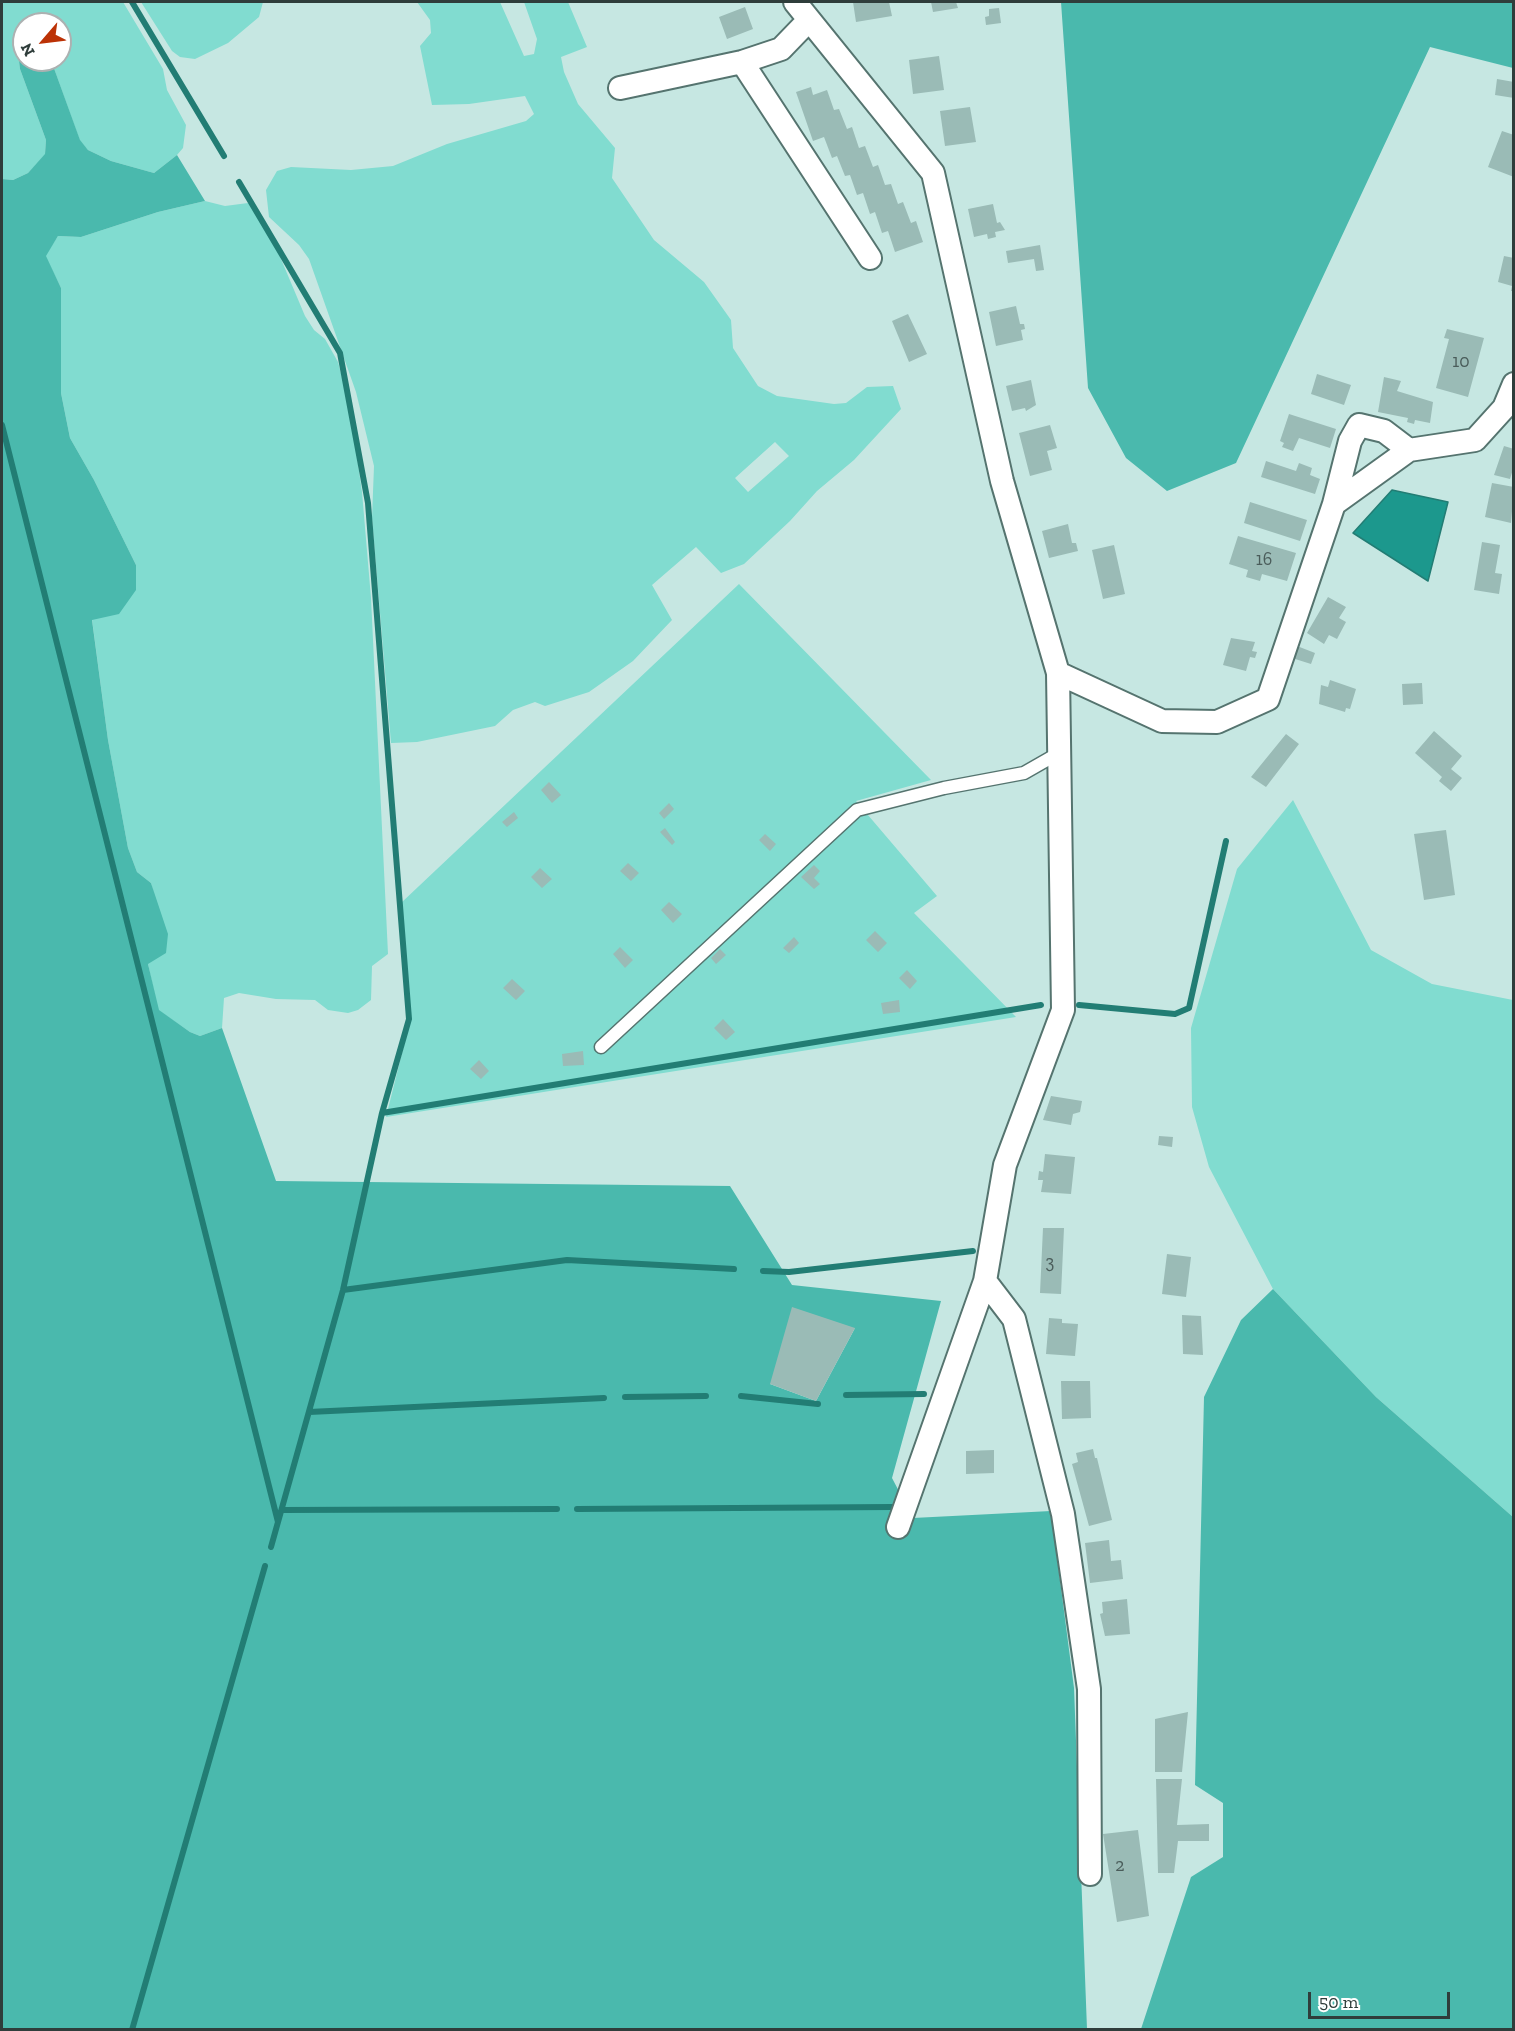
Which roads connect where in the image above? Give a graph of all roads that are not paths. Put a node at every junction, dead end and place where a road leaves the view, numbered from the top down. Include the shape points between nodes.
1 (795, 2) edge
2 (809, 20) junction
3 (742, 62) junction
4 (620, 88) dead end
5 (870, 258) dead end
6 (1514, 384) edge
7 (1409, 450) junction
8 (1334, 504) junction
9 (1058, 673) junction
10 (1059, 753) junction
11 (601, 1047) dead end
12 (985, 1281) junction
13 (898, 1527) dead end
14 (1090, 1874) dead end

1 - 2 street
2 - 3 street via 781,49
2 - 9 street via 933,173 1002,481
3 - 4 street
3 - 5 street
6 - 7 street via 1504,408 1475,440
7 - 8 street
7 - 8 street via 1384,431 1359,425 1350,441
8 - 9 street via 1268,699 1217,722 1162,721
9 - 10 street
10 - 11 lane via 1024,773 857,810
10 - 12 street via 1063,1010 1005,1165
12 - 13 street
12 - 14 street via 1014,1319 1063,1514 1089,1689

